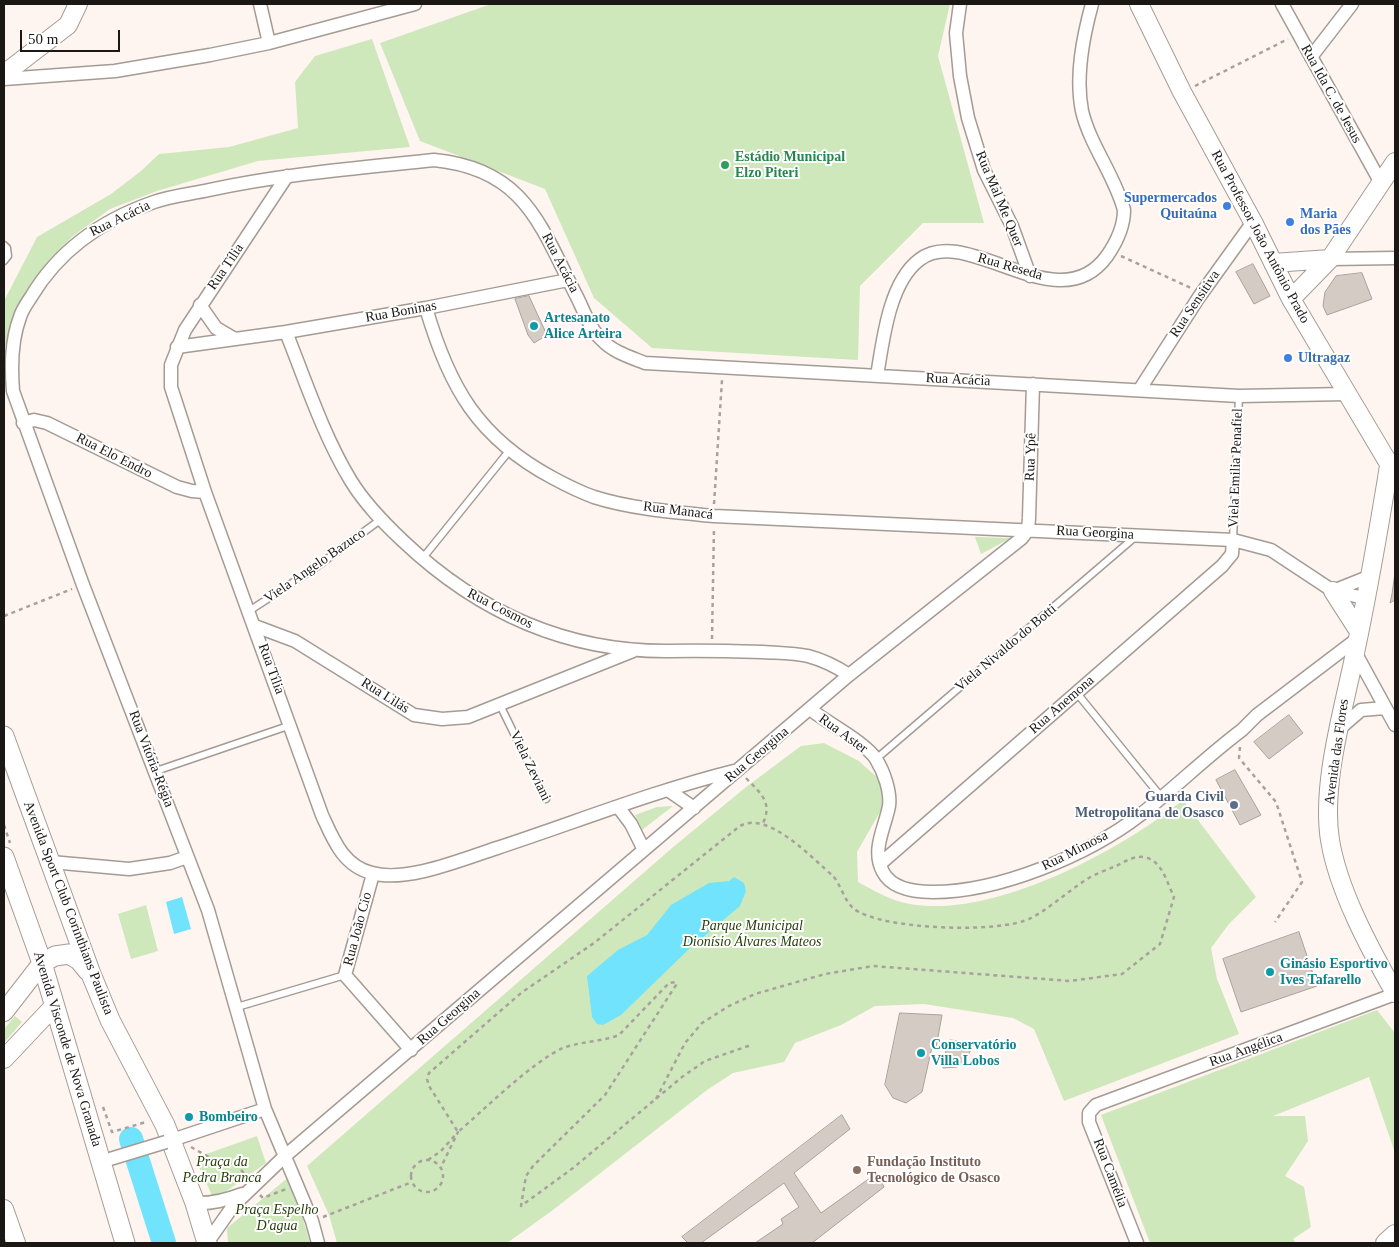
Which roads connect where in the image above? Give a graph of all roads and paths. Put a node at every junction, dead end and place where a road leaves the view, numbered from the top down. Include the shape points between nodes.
1 (78, 4) edge
2 (260, 4) edge
3 (960, 4) edge
4 (1092, 4) edge
5 (1139, 4) edge
6 (1282, 4) edge
7 (1352, 4) edge
8 (409, 6) edge
9 (1298, 34) junction
10 (269, 43) junction
11 (1311, 57) junction
12 (4, 74) edge
13 (4, 79) edge
14 (1182, 92) junction
15 (1395, 162) edge
16 (286, 176) junction
17 (1381, 183) junction
18 (1253, 222) junction
19 (4, 246) edge
20 (1110, 251) junction
21 (1395, 258) edge
22 (1330, 259) junction
23 (4, 262) edge
24 (1273, 264) junction
25 (1030, 276) junction
26 (568, 280) junction
27 (1202, 292) junction
28 (1291, 299) junction
29 (200, 305) junction
30 (426, 308) junction
31 (286, 332) junction
32 (233, 338) junction
33 (177, 347) junction
34 (7, 365) edge
35 (877, 376) junction
36 (1033, 384) junction
37 (1140, 389) junction
38 (1346, 394) junction
39 (1239, 396) junction
40 (23, 424) junction
41 (510, 451) junction
42 (1392, 470) edge
43 (205, 492) junction
44 (1395, 507) edge
45 (380, 520) junction
46 (1028, 530) junction
47 (1379, 530) junction
48 (1136, 535) junction
49 (1233, 540) junction
50 (422, 559) junction
51 (1368, 577) junction
52 (83, 584) junction
53 (1333, 590) junction
54 (1364, 598) junction
55 (249, 611) junction
56 (4, 616) edge
57 (255, 626) junction
58 (1357, 640) junction
59 (633, 651) junction
60 (849, 676) junction
61 (1076, 692) junction
62 (500, 705) junction
63 (1386, 708) junction
64 (810, 709) junction
65 (291, 725) junction
66 (1395, 725) edge
67 (1242, 730) junction
68 (1338, 730) junction
69 (4, 736) edge
70 (876, 758) junction
71 (738, 770) junction
72 (156, 772) junction
73 (668, 790) junction
74 (1162, 798) junction
75 (546, 799) dead end
76 (619, 808) junction
77 (694, 808) junction
78 (763, 823) junction
79 (644, 850) junction
80 (4, 857) edge
81 (187, 857) junction
82 (51, 862) junction
83 (880, 864) junction
84 (372, 874) junction
85 (1275, 922) dead end
86 (42, 963) junction
87 (90, 974) junction
88 (345, 976) junction
89 (1395, 994) edge
90 (54, 1006) junction
91 (237, 1007) junction
92 (4, 1012) edge
93 (752, 1045) dead end
94 (411, 1050) junction
95 (4, 1059) edge
96 (656, 1099) junction
97 (1096, 1105) joint
98 (265, 1109) junction
99 (150, 1121) dead end
100 (112, 1132) dead end
101 (458, 1132) junction
102 (169, 1142) junction
103 (285, 1156) junction
104 (105, 1160) junction
105 (427, 1160) junction
106 (441, 1167) junction
107 (412, 1182) junction
108 (247, 1192) junction
109 (195, 1203) junction
110 (4, 1210) edge
111 (312, 1221) junction
112 (1395, 1234) edge
113 (16, 1243) edge
114 (125, 1243) edge
115 (207, 1243) edge
116 (318, 1243) edge
117 (1137, 1243) edge
118 (1385, 1243) edge

1 - 12 main road via 68,25
2 - 10 street
3 - 25 street, Rua Mal Me Quer via 956,33 968,118 984,170 1012,226
4 - 20 street, Rua Reseda via 1083,39 1080,84 1082,110 1124,210 1124,220
5 - 14 main road, Rua Professor João Antônio Prado
6 - 9 street, Rua Ida C. de Jesus
7 - 11 street
8 - 10 street
9 - 11 street, Rua Ida C. de Jesus
9 - 14 path
10 - 13 street via 115,72
11 - 17 street, Rua Ida C. de Jesus
14 - 18 main road, Rua Professor João Antônio Prado
15 - 17 main road
16 - 26 street, Rua Acácia via 434,160 475,167 497,178 523,200 547,236
16 - 29 street, Rua Tília
16 - 34 street, Rua Acácia via 156,201 85,236 67,250 40,281 20,315
17 - 22 main road
18 - 24 main road, Rua Professor João Antônio Prado
18 - 27 street, Rua Sensitiva
19 - 23 lane via 8,256
20 - 25 street, Rua Reseda via 1103,262 1076,278 1060,280
20 - 27 path
21 - 22 street
22 - 24 main road
22 - 28 main road
24 - 28 main road, Rua Professor João Antônio Prado
25 - 35 street, Rua Reseda via 949,249 920,258 909,268 894,299
26 - 30 street, Rua Boninas
26 - 35 street, Rua Acácia via 600,338 626,356 645,363
27 - 37 street, Rua Sensitiva
28 - 38 main road, Rua Professor João Antônio Prado
29 - 32 street via 216,328
29 - 33 street, Rua Tília
30 - 31 street, Rua Boninas
30 - 41 street, Rua Manacá via 434,339 468,407 492,436
31 - 32 street, Rua Boninas
31 - 45 street, Rua Cosmos via 341,463
32 - 33 street, Rua Boninas
33 - 43 street, Rua Tília via 171,365 171,387
34 - 40 street, Rua Vitória-Régia
35 - 36 street, Rua Acácia
36 - 37 street, Rua Acácia
36 - 46 street, Rua Ypê
37 - 39 street, Rua Acácia
38 - 39 street, Rua Acácia
38 - 42 main road, Rua Professor João Antônio Prado
39 - 49 lane, Viela Emilia Penafiel
40 - 43 street, Rua Elo Endro via 34,420 48,423 177,487
40 - 52 street, Rua Vitória-Régia
41 - 46 street, Rua Manacá via 580,492 661,510 714,516
41 - 50 lane
42 - 47 main road, Avenida das Flores
43 - 55 street, Rua Tília
44 - 47 main road, Avenida das Flores
45 - 50 street, Rua Cosmos
45 - 55 lane, Viela Angelo Bazuco
46 - 48 street, Rua Georgina
46 - 60 street, Rua Georgina via 1011,548
47 - 51 main road, Avenida das Flores
48 - 49 street, Rua Georgina
48 - 70 lane, Viela Nivaldo do Botti
49 - 53 street, Rua Georgina via 1271,550
49 - 61 street, Rua Anemona via 1232,554 1222,566
50 - 59 street, Rua Cosmos via 477,599 553,635
51 - 53 street
51 - 54 main road, Avenida das Flores
52 - 56 path
52 - 72 street, Rua Vitória-Régia
53 - 54 street, Rua Georgina
53 - 58 main road
54 - 58 main road, Avenida das Flores
55 - 57 street, Rua Tília
57 - 62 street, Rua Lilás via 295,641 414,715 461,719
57 - 65 street, Rua Tília
58 - 63 street
58 - 67 street, Rua Mimosa via 1256,715
58 - 68 main road, Avenida das Flores
59 - 60 street, Rua Cosmos via 712,650 808,656 836,666
59 - 62 street, Rua Lilás
60 - 64 street, Rua Georgina
61 - 74 lane
61 - 83 street, Rua Anemona
62 - 75 lane, Viela Zeviani
63 - 66 street
63 - 68 street via 1362,710
64 - 70 street, Rua Aster
64 - 71 street, Rua Georgina
65 - 72 lane
65 - 84 street, Rua Tília via 336,846 343,856
67 - 74 street, Rua Mimosa
67 - 85 path via 1239,758 1276,802 1302,882
68 - 89 main road, Avenida das Flores via 1328,802 1330,839 1338,872 1365,936
69 - 82 main road, Avenida Sport Club Corinthians Paulista
70 - 83 street via 890,798 880,835
71 - 73 street, Rua Tília
71 - 77 street, Rua Georgina
71 - 78 path via 767,802 768,813
72 - 81 street, Rua Vitória-Régia
73 - 76 street, Rua Tília
73 - 77 street
74 - 83 street, Rua Mimosa via 1115,831 1063,859 1026,875 990,885 950,892 915,892 890,882
76 - 79 street
76 - 84 street, Rua Tília via 424,870 393,875
77 - 79 street, Rua Georgina
78 - 96 path via 779,831 833,876 852,907 901,924 968,927 1012,924 1028,919 1085,880 1132,858 1144,857 1154,861 1161,868 1174,897 1160,944 1122,974 1070,981 873,966 825,974 755,994 702,1023 685,1043
78 - 101 path via 752,821 740,826 594,943 521,993 429,1073 429,1086
79 - 94 street, Rua Georgina
80 - 86 main road, Avenida Visconde de Nova Granada
81 - 82 street via 129,869
81 - 91 street, Rua Vitória-Régia via 208,910
82 - 87 main road, Avenida Sport Club Corinthians Paulista
84 - 88 street, Rua João Cio
86 - 87 main road via 55,956 69,954 79,960
86 - 90 main road, Avenida Visconde de Nova Granada
86 - 92 main road
87 - 102 main road, Avenida Sport Club Corinthians Paulista
88 - 91 lane
88 - 94 street, Rua João Cio
89 - 97 street, Rua Angélica
90 - 95 main road
90 - 104 main road, Avenida Visconde de Nova Granada
91 - 98 street, Rua Vitória-Régia
93 - 96 path via 705,1061
94 - 103 street, Rua Georgina
96 - 101 path via 521,1206 526,1176 605,1095 676,986 673,981 619,1035 586,1041 554,1053
97 - 117 street, Rua Camélia via 1089,1113 1090,1122
98 - 102 street
98 - 103 street, Rua Vitória-Régia
99 - 100 path
101 - 105 path
101 - 106 path
102 - 104 street, bridge
102 - 109 main road, Avenida Sport Club Corinthians Paulista
103 - 108 street, Rua Georgina
103 - 111 street
104 - 114 main road, Avenida Visconde de Nova Granada
105 - 106 path
105 - 107 path via 414,1167
106 - 107 path via 442,1183 434,1191 423,1192
107 - 111 path
108 - 109 street, Rua Georgina via 226,1200
108 - 115 street, Rua Georgina via 224,1217
109 - 115 main road, Avenida Sport Club Corinthians Paulista
110 - 113 main road
111 - 116 street
112 - 118 main road

